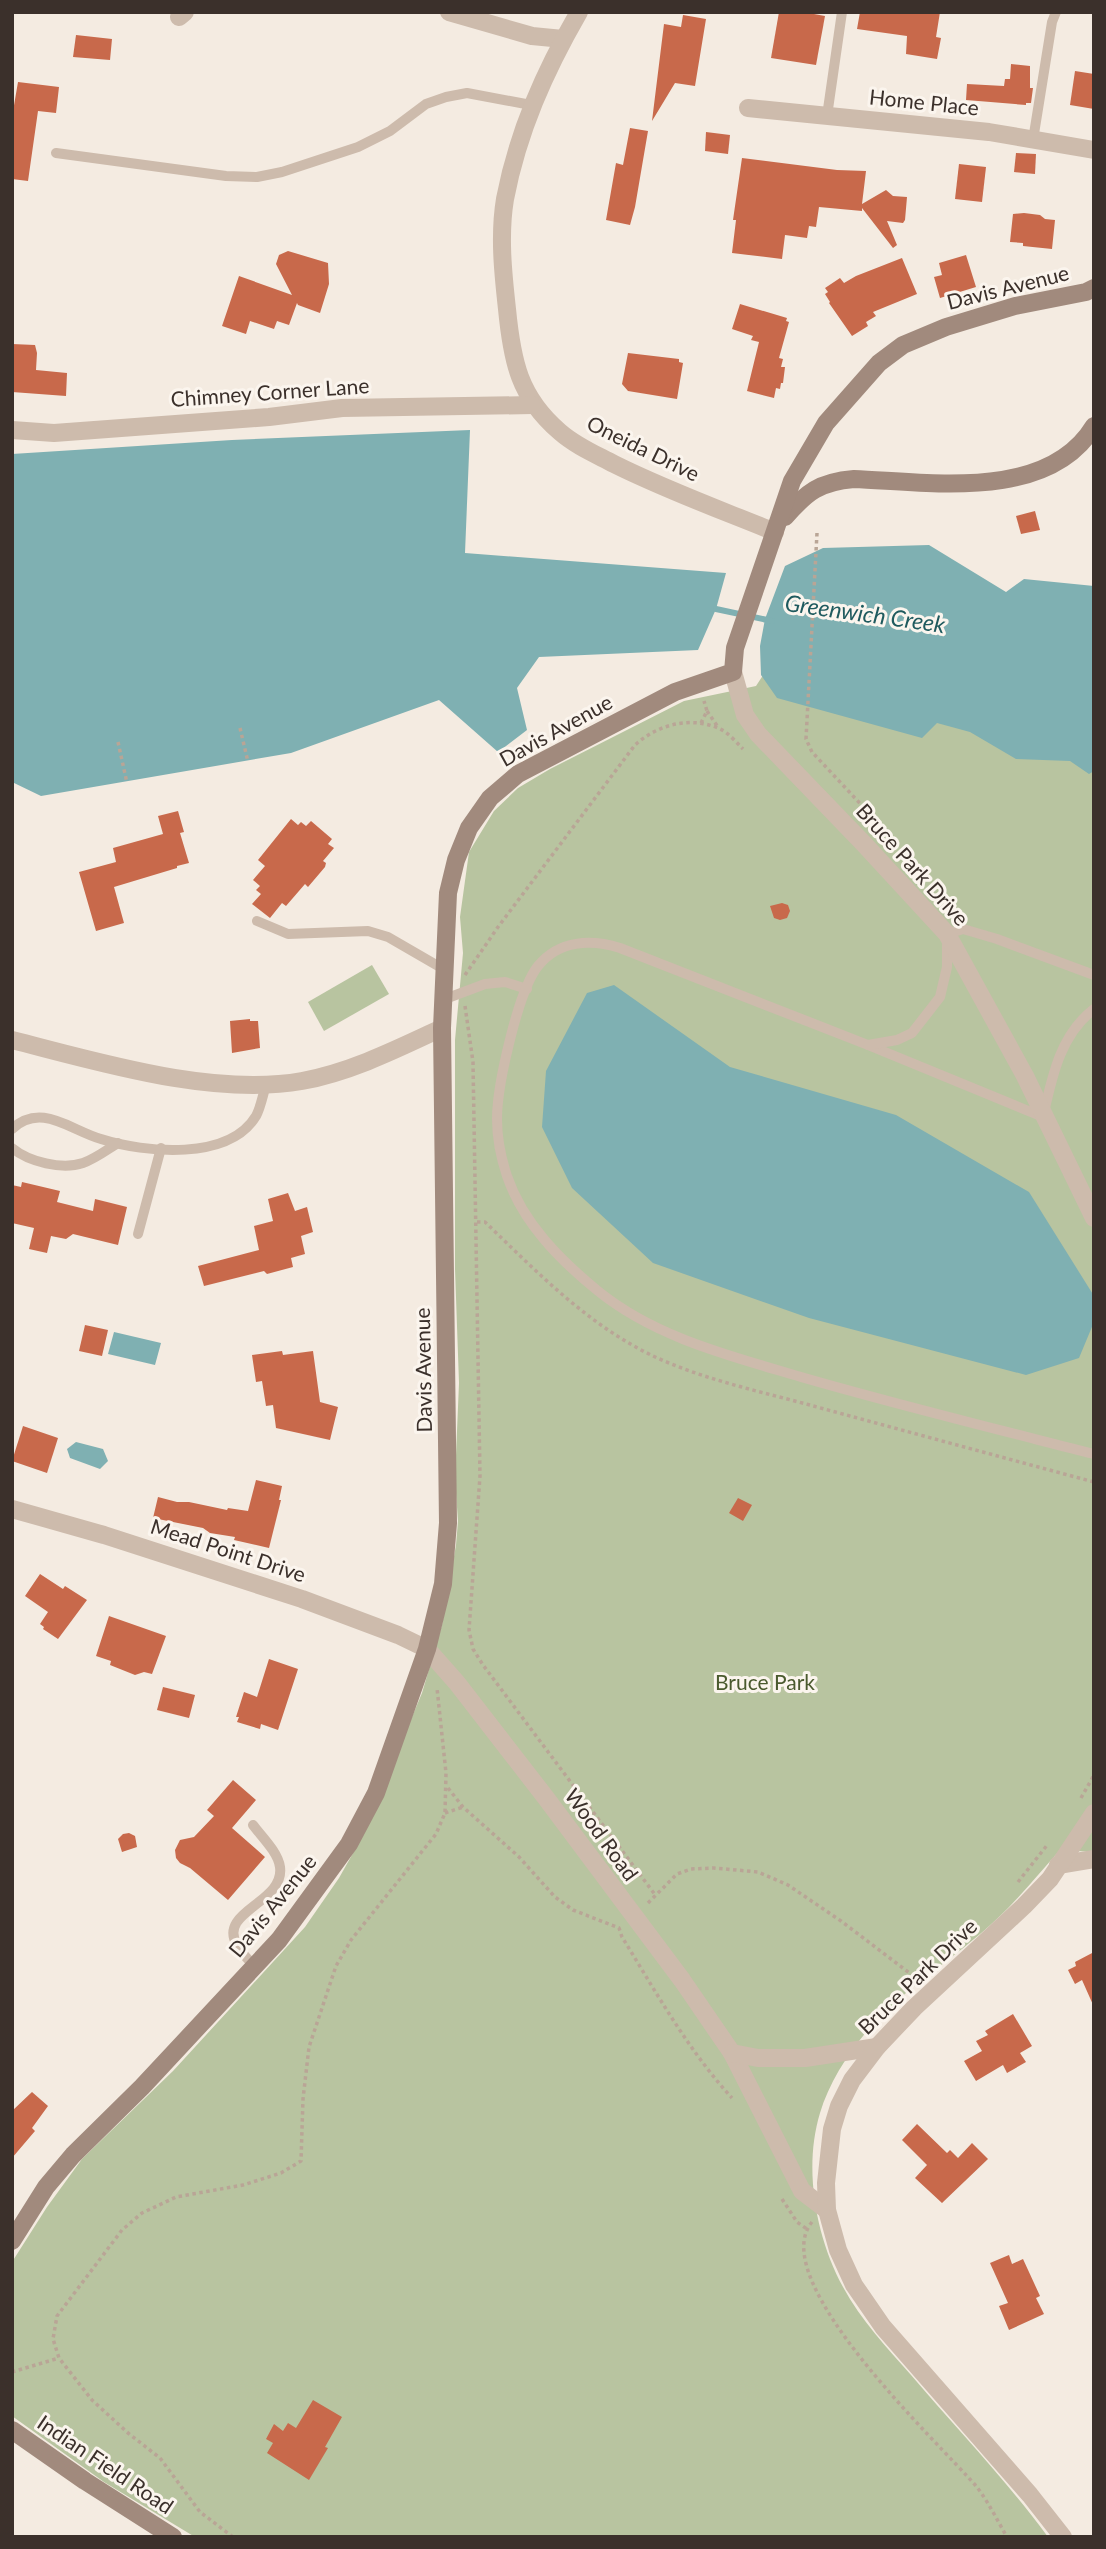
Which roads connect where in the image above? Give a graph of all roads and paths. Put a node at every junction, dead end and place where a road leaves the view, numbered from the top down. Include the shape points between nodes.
1 (449, 12) edge
2 (579, 12) edge
3 (842, 12) edge
4 (1056, 12) edge
5 (563, 40) junction
6 (531, 105) junction
7 (748, 108) dead end
8 (827, 116) junction
9 (1033, 140) junction
10 (1094, 150) edge
11 (57, 153) dead end
12 (1094, 288) edge
13 (532, 405) junction
14 (1094, 426) edge
15 (12, 430) edge
16 (778, 527) junction
17 (817, 533) dead end
18 (733, 672) junction
19 (703, 695) dead end
20 (707, 712) junction
21 (701, 723) junction
22 (240, 728) dead end
23 (719, 728) junction
24 (118, 743) dead end
25 (745, 750) dead end
26 (248, 762) dead end
27 (127, 783) dead end
28 (872, 836) dead end
29 (257, 921) dead end
30 (947, 934) junction
31 (446, 970) junction
32 (1094, 975) edge
33 (527, 989) junction
34 (462, 992) junction
35 (445, 999) junction
36 (1094, 1009) edge
37 (442, 1028) junction
38 (12, 1040) edge
39 (868, 1045) junction
40 (266, 1085) junction
41 (1044, 1117) junction
42 (12, 1129) edge
43 (118, 1143) junction
44 (161, 1148) junction
45 (12, 1149) edge
46 (1094, 1218) edge
47 (138, 1234) dead end
48 (1094, 1454) edge
49 (12, 1509) edge
50 (426, 1649) junction
51 (437, 1688) dead end
52 (1094, 1775) edge
53 (446, 1787) junction
54 (1079, 1802) dead end
55 (463, 1807) junction
56 (445, 1813) junction
57 (1094, 1813) edge
58 (253, 1825) dead end
59 (1049, 1843) dead end
60 (1094, 1859) edge
61 (1058, 1865) junction
62 (1013, 1888) dead end
63 (656, 1896) junction
64 (644, 1907) dead end
65 (254, 1966) junction
66 (925, 1970) dead end
67 (877, 2047) junction
68 (732, 2053) junction
69 (735, 2102) dead end
70 (778, 2189) dead end
71 (827, 2210) junction
72 (807, 2229) junction
73 (12, 2241) edge
74 (59, 2358) junction
75 (12, 2372) edge
76 (12, 2430) edge
77 (173, 2537) edge
78 (233, 2537) edge
79 (1007, 2537) edge
80 (1063, 2537) edge

1 - 5 street
2 - 5 street, Oneida Drive
3 - 8 lane
4 - 9 lane
5 - 6 street, Oneida Drive
6 - 11 lane via 467,93 446,97 426,104 390,131 358,147 257,177
6 - 13 street, Oneida Drive via 505,200 502,246 516,367
7 - 8 street, Home Place
8 - 9 street, Home Place
9 - 10 street, Home Place
12 - 16 main road, Davis Avenue via 956,323 887,357 826,423 792,481
13 - 15 street, Chimney Corner Lane via 342,408 54,433
13 - 16 street, Oneida Drive via 582,447 648,480 724,513
14 - 16 main road, Davis Avenue via 1063,458 1039,472 977,483 834,481 803,497
16 - 18 main road, Davis Avenue via 735,648
17 - 28 path via 806,739 812,752 882,827
18 - 30 street, Bruce Park Drive via 745,715 758,734
18 - 31 main road, Davis Avenue via 675,692 518,774 491,798 469,828 456,860 448,893
19 - 20 path
20 - 21 path
20 - 23 path
21 - 23 path
21 - 34 path via 671,724 635,745 498,927 464,976
22 - 26 path
23 - 25 path
24 - 27 path
29 - 31 lane via 288,934 368,931 388,937
30 - 32 lane via 962,929
30 - 39 lane via 947,967 940,997 912,1033
30 - 41 street, Bruce Park Drive
31 - 35 main road, Davis Avenue
33 - 34 lane via 505,982
33 - 39 lane via 538,966 559,949 581,942 601,943
33 - 48 lane via 510,1036 497,1118 500,1148 520,1207 564,1261 600,1292 654,1326 716,1352
34 - 35 lane
34 - 63 path via 473,1062 480,1476 469,1629 473,1649
35 - 37 main road, Davis Avenue
36 - 41 lane via 1079,1021 1062,1048
37 - 40 street via 327,1075
37 - 50 main road, Davis Avenue via 448,1523 443,1584
38 - 40 street via 167,1077
39 - 41 lane
40 - 44 lane via 256,1116 235,1138 211,1147
41 - 46 street, Bruce Park Drive
42 - 43 lane via 23,1120 41,1116
43 - 44 lane
43 - 45 lane via 83,1163 34,1160
44 - 47 lane
49 - 50 street, Mead Point Drive via 302,1599
50 - 65 main road, Davis Avenue via 376,1793 349,1844 299,1915
50 - 68 street, Wood Road via 546,1798
51 - 53 path
52 - 54 path
53 - 55 path
53 - 56 path
55 - 56 path
55 - 69 path via 555,1897 573,1910 619,1928 680,2031
56 - 74 path via 436,1834 351,1940 336,1966 309,2047 301,2161 281,2173 176,2197 142,2213 122,2230 57,2316 54,2339
57 - 61 street, Bruce Park Drive
58 - 65 lane via 280,1868 267,1897 237,1920 232,1933
59 - 62 path
60 - 61 street
61 - 67 street, Bruce Park Drive via 1024,1906
63 - 64 path
63 - 66 path via 677,1874 691,1869 758,1872 788,1885 916,1978
65 - 73 main road, Davis Avenue via 72,2155
67 - 68 street via 805,2058
67 - 71 street, Bruce Park Drive via 839,2106 832,2129
68 - 71 street, Wood Road via 802,2191
70 - 72 path via 789,2211
71 - 72 path
71 - 80 street, Bruce Park Drive via 854,2285 883,2327
72 - 79 path via 802,2250 828,2315 932,2441 978,2488
74 - 75 path
74 - 78 path via 92,2400 160,2458 200,2512
76 - 77 main road, Indian Field Road

